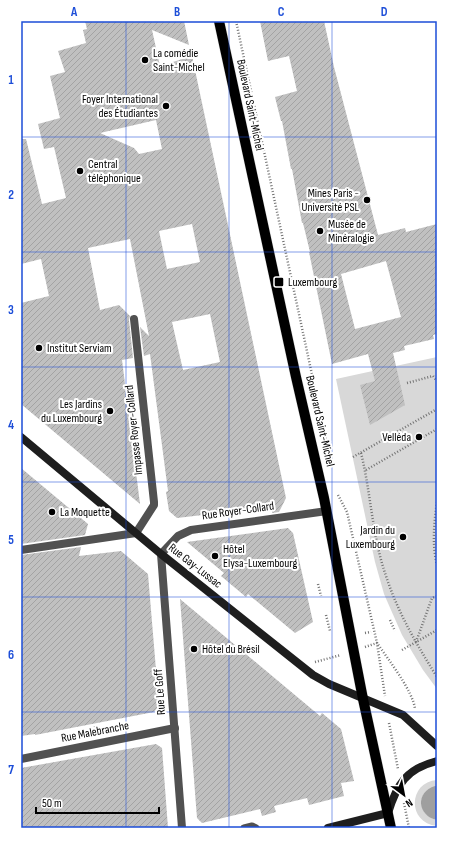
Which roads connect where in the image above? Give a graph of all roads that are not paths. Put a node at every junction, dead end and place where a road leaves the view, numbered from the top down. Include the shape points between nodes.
1 (218, 21) edge
2 (134, 319) dead end
3 (21, 437) edge
4 (327, 511) junction
5 (136, 533) junction
6 (21, 550) edge
7 (161, 554) junction
8 (364, 698) junction
9 (175, 728) junction
10 (437, 746) edge
11 (21, 759) edge
12 (437, 761) edge
13 (388, 813) junction
14 (182, 828) edge
15 (244, 828) edge
16 (256, 828) edge
17 (328, 828) edge
18 (391, 828) edge

1 - 4 main road, Boulevard Saint-Michel
2 - 5 street, Impasse Royer-Collard via 154,502
3 - 5 street, Rue Gay-Lussac
4 - 7 street, Rue Royer-Collard via 191,530 178,536
4 - 8 main road, Boulevard Saint-Michel
5 - 6 street
5 - 7 street, Rue Gay-Lussac
7 - 8 street, Rue Gay-Lussac via 313,675
7 - 9 street, Rue Le Goff
8 - 10 street, Rue Gay-Lussac via 403,715
8 - 13 main road, Boulevard Saint-Michel
9 - 11 street, Rue Malebranche
9 - 14 street, Rue Le Goff
12 - 13 street via 424,764 406,776 396,790
13 - 17 street
13 - 18 main road, Boulevard Saint-Michel
15 - 16 lane

